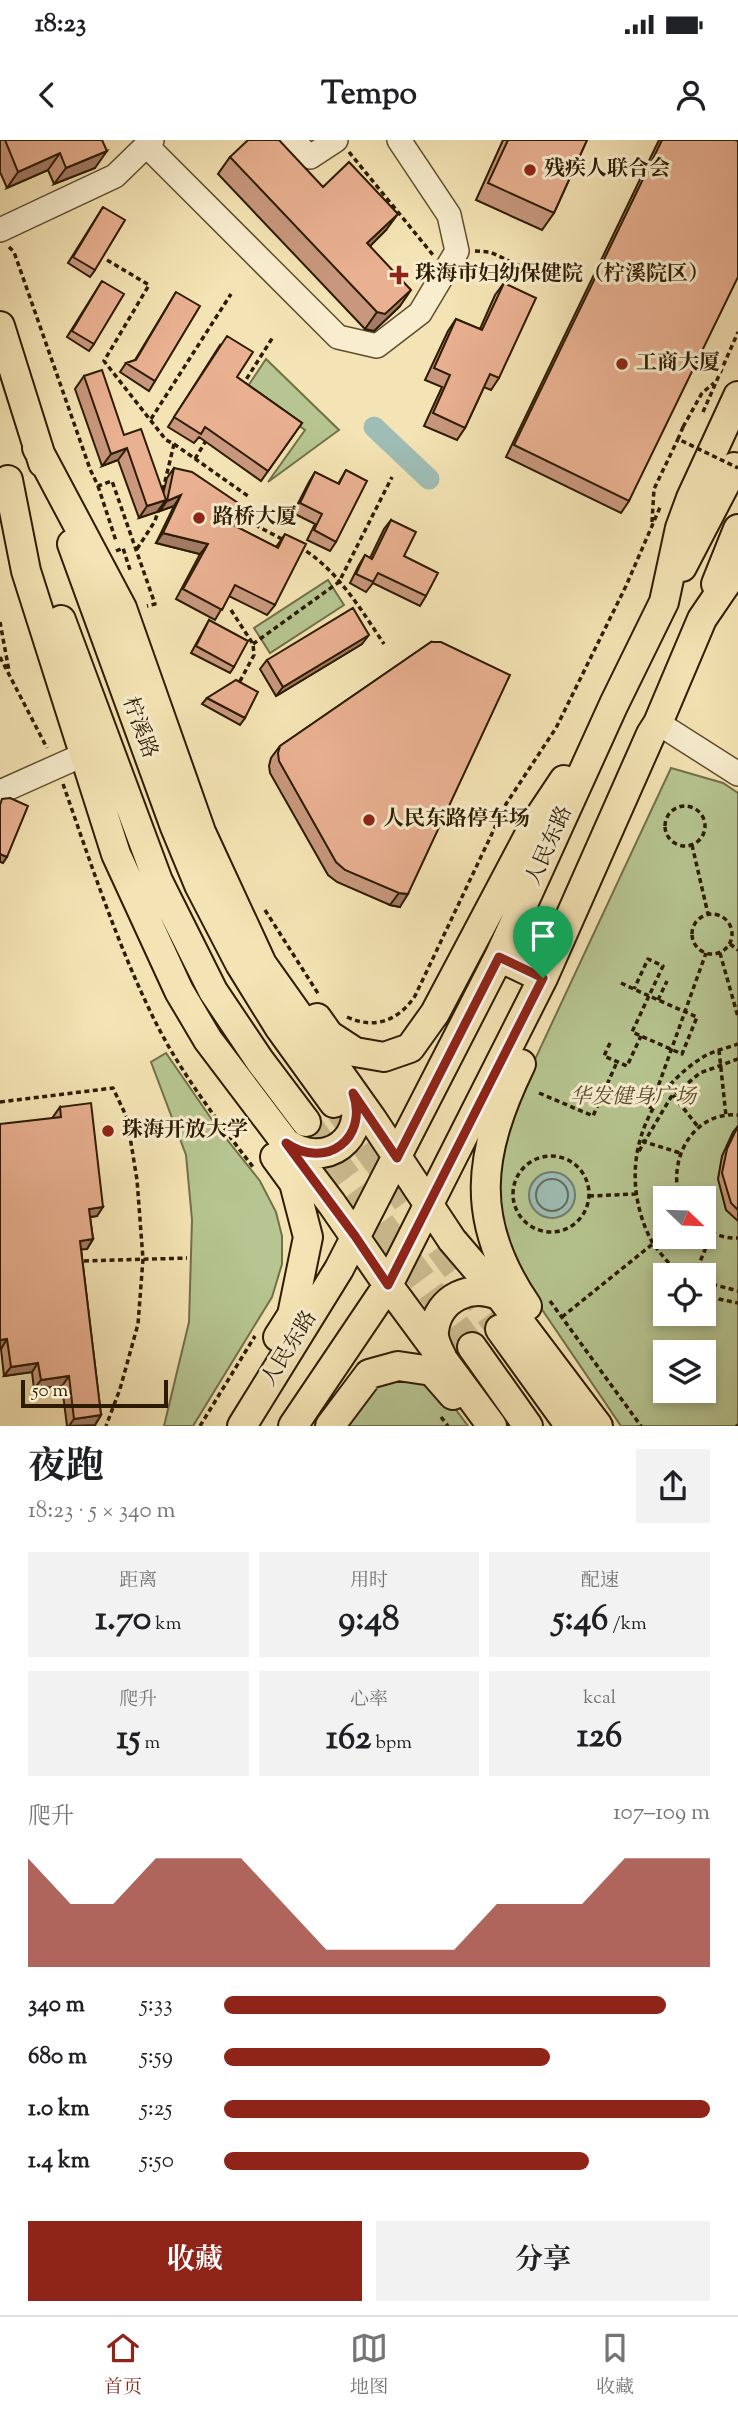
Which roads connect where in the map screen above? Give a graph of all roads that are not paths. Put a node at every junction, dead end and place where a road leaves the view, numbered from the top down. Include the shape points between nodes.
1 (292, 140) edge
2 (399, 140) edge
3 (149, 143) edge
4 (342, 145) edge
5 (4, 238) edge
6 (0, 326) edge
7 (727, 388) edge
8 (37, 448) junction
9 (736, 467) edge
10 (4, 468) edge
11 (738, 529) edge
12 (735, 577) edge
13 (664, 602) junction
14 (702, 619) junction
15 (614, 705) junction
16 (655, 729) junction
17 (85, 754) junction
18 (738, 774) edge
19 (0, 792) edge
20 (201, 832) junction
21 (499, 957) junction
22 (543, 978) junction
23 (208, 1040) junction
24 (343, 1098) junction
25 (306, 1122) tunnel mouth
26 (286, 1143) junction
27 (397, 1158) junction
28 (429, 1204) junction
29 (355, 1236) junction
30 (388, 1285) junction
31 (500, 1296) junction
32 (500, 1329) tunnel mouth
33 (472, 1347) tunnel mouth
34 (444, 1362) junction
35 (229, 1426) edge
36 (242, 1426) edge
37 (293, 1426) edge
38 (330, 1426) edge
39 (478, 1426) edge
40 (492, 1426) edge
41 (528, 1426) edge
42 (570, 1426) edge
43 (598, 1426) edge
44 (615, 1426) edge

1 - 4 street via 310,157
2 - 3 street via 449,215 451,261 420,313 377,346 338,337
3 - 5 street via 115,176
6 - 8 main road, 柠溪路
7 - 13 main road, 人民东路 via 680,528
8 - 20 main road via 122,608
8 - 24 main road, 柠溪路 via 200,885 272,1017
9 - 13 main road
10 - 17 main road via 26,571
10 - 25 main road, 柠溪路 via 158,881 214,991
11 - 14 main road
12 - 14 main road
13 - 15 main road, 人民东路
14 - 16 main road
15 - 20 main road via 536,822 435,1013 410,1048 384,1056 355,1052 329,1035
15 - 21 main road, 人民东路
16 - 18 street
16 - 22 main road
16 - 44 main road via 634,815 501,1105 490,1141 497,1205 494,1246 514,1287
17 - 19 street
17 - 23 main road via 116,854 179,991
20 - 24 main road via 262,964
21 - 22 main road
21 - 27 main road, 人民东路
22 - 28 main road
23 - 26 main road
23 - 35 main road via 235,1101 295,1183 308,1237 292,1315 236,1405
24 - 26 main road via 358,1108 352,1132 340,1146 314,1155
24 - 27 main road
26 - 29 main road
27 - 28 main road
27 - 29 main road, 人民东路
28 - 30 main road
28 - 31 main road
29 - 30 main road
29 - 36 main road, 人民东路
30 - 34 main road
30 - 37 main road
31 - 34 main road via 484,1290 467,1291 447,1304 434,1331
31 - 43 main road
32 - 42 main road
33 - 41 main road
34 - 40 main road
38 - 39 main road via 369,1374 398,1366 432,1371

